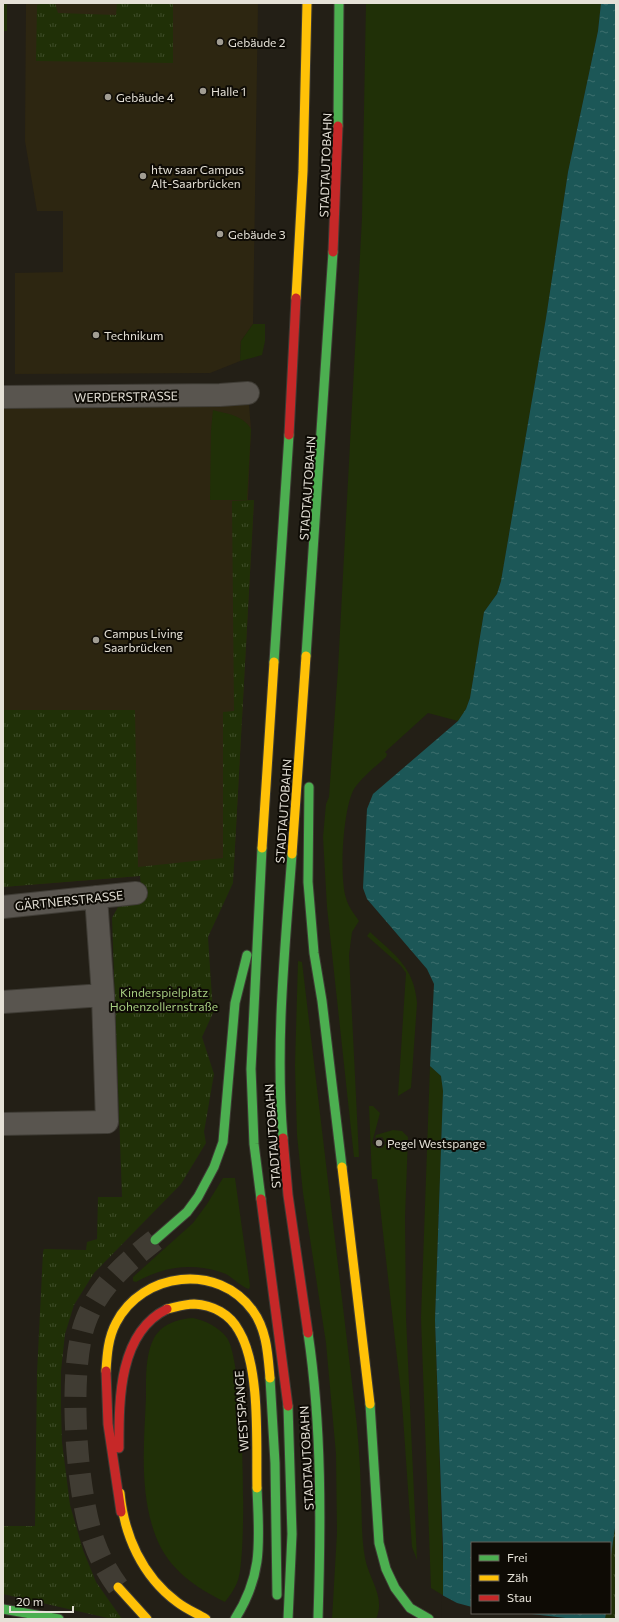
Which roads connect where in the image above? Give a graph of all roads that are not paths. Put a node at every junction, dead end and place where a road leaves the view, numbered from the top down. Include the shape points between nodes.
1 (307, 3) edge
2 (339, 3) edge
3 (248, 393) dead end
4 (3, 397) edge
5 (304, 691) junction
6 (308, 766) dead end
7 (309, 781) dead end
8 (136, 893) dead end
9 (96, 897) junction
10 (3, 907) edge
11 (257, 927) junction
12 (103, 995) junction
13 (3, 1002) edge
14 (3, 1124) edge
15 (155, 1240) tunnel mouth
16 (121, 1512) junction
17 (118, 1587) tunnel mouth
18 (3, 1609) edge
19 (279, 1612) edge
20 (59, 1619) edge
21 (146, 1619) edge
22 (206, 1619) edge
23 (235, 1619) edge
24 (288, 1619) edge
25 (318, 1619) edge
26 (429, 1619) edge

1 - 11 main road, STADTAUTOBAHN via 298,275
2 - 5 main road, STADTAUTOBAHN via 337,161 332,268
3 - 4 street, WERDERSTRASSE
5 - 6 main road
5 - 25 main road, STADTAUTOBAHN via 282,990 279,1065 288,1195 315,1395 321,1532
7 - 26 main road via 308,890 370,1403 379,1543 386,1569 395,1588 410,1608
8 - 9 street, GÄRTNERSTRASSE
9 - 10 street, GÄRTNERSTRASSE
9 - 12 street
11 - 15 main road via 242,966 235,1003 223,1142 214,1167 198,1197 187,1212
11 - 24 main road, STADTAUTOBAHN via 251,1069 253,1129 288,1399 292,1534
12 - 13 street
12 - 14 street via 107,1122
16 - 19 main road via 108,1419 106,1369 112,1334 122,1313 134,1299 163,1282 198,1279 232,1290 258,1318 266,1347 272,1400
16 - 22 main road, WESTSPANGE via 129,1542 147,1570 175,1601
16 - 23 main road, WESTSPANGE via 118,1421 125,1369 131,1347 149,1321 165,1309 180,1304 206,1305 221,1311 242,1334 249,1357 253,1386 259,1534 256,1572 248,1596
17 - 21 main road
18 - 20 main road

